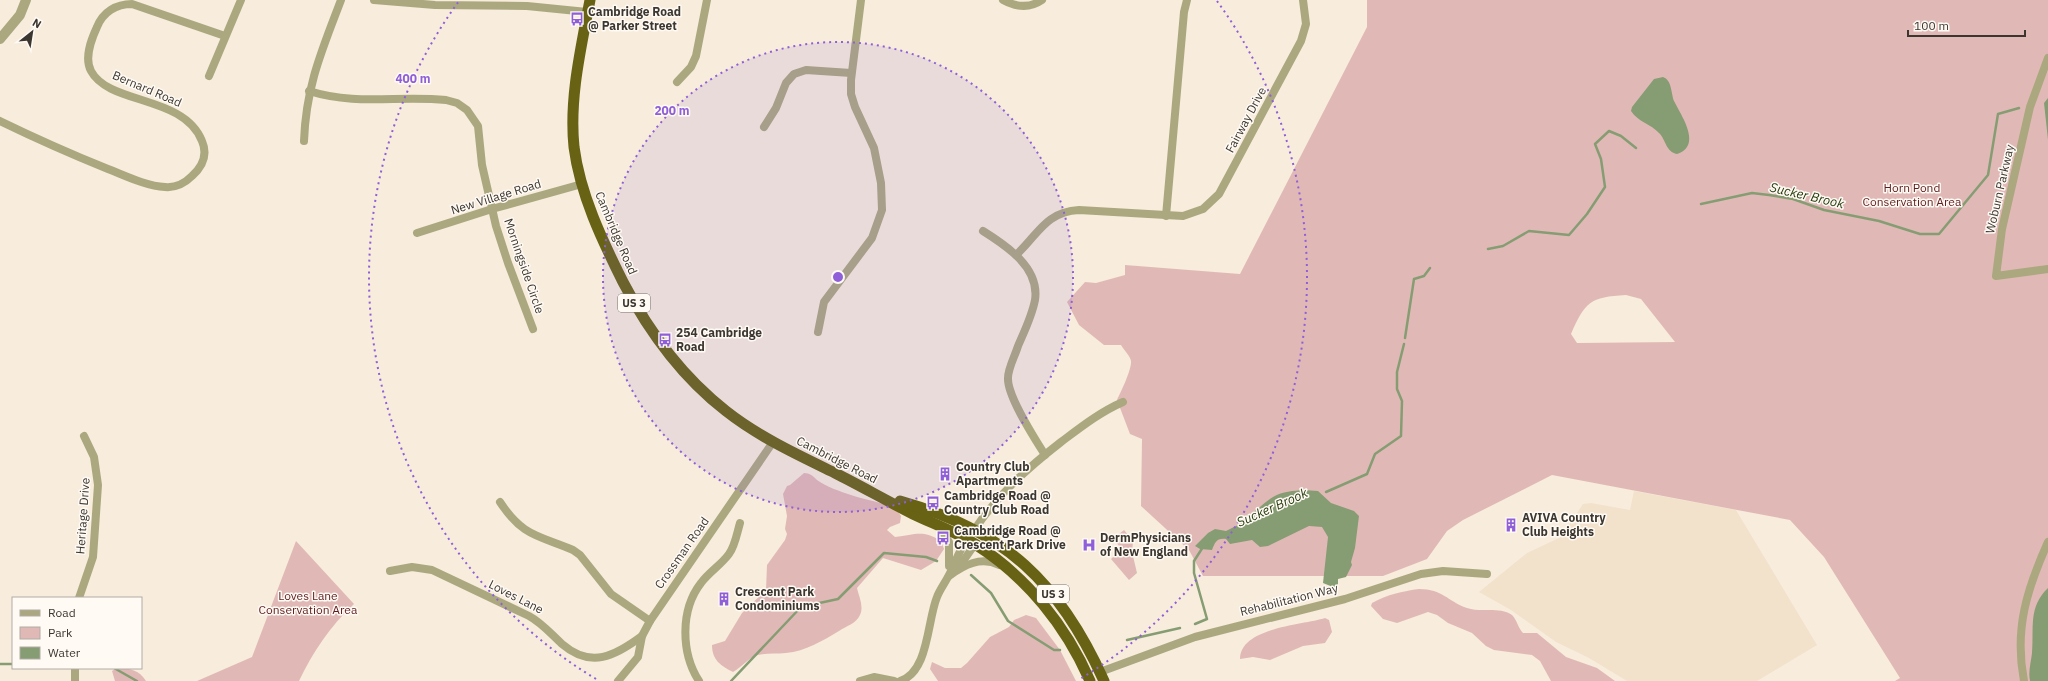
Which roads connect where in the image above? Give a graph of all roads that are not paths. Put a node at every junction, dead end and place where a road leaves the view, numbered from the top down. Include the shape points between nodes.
1 (26, 0) edge
2 (241, 0) edge
3 (341, 0) edge
4 (374, 0) edge
5 (590, 0) edge
6 (707, 0) edge
7 (861, 0) edge
8 (1003, 0) edge
9 (1042, 0) edge
10 (1187, 0) edge
11 (1303, 0) edge
12 (588, 12) junction
13 (225, 36) junction
14 (0, 39) edge
15 (2048, 58) edge
16 (851, 73) junction
17 (209, 76) dead end
18 (677, 82) dead end
19 (310, 90) junction
20 (0, 121) edge
21 (764, 127) dead end
22 (304, 141) dead end
23 (582, 184) junction
24 (492, 209) junction
25 (1166, 216) junction
26 (983, 231) dead end
27 (417, 233) dead end
28 (1016, 255) junction
29 (2048, 269) edge
30 (533, 329) dead end
31 (818, 332) dead end
32 (1123, 402) dead end
33 (84, 436) dead end
34 (773, 442) junction
35 (1045, 455) junction
36 (878, 495) junction
37 (500, 502) dead end
38 (740, 523) dead end
39 (935, 524) junction
40 (975, 529) junction
41 (971, 542) junction
42 (2048, 542) edge
43 (957, 570) junction
44 (390, 571) dead end
45 (1487, 574) dead end
46 (949, 576) junction
47 (1017, 576) junction
48 (79, 597) edge
49 (650, 621) junction
50 (642, 636) junction
51 (76, 669) edge
52 (1102, 677) edge
53 (75, 681) edge
54 (618, 681) edge
55 (699, 681) edge
56 (860, 681) edge
57 (894, 681) edge
58 (900, 681) edge
59 (1090, 681) edge
60 (2024, 681) edge

1 - 14 street via 20,15
2 - 13 street
3 - 19 street via 315,66
4 - 12 street via 435,6 526,6
5 - 12 highway, Cambridge Road / US 3
6 - 18 street via 695,60
7 - 16 street
8 - 9 street via 1021,7 1034,5
10 - 25 street
11 - 25 street, Fairway Drive via 1306,24 1301,41 1222,189 1212,202 1198,211 1182,216
12 - 23 highway, Cambridge Road / US 3 via 576,78 573,113 574,147
13 - 17 street
13 - 20 street, Bernard Road via 132,4 117,6 108,12 100,20 93,36 88,64 99,81 110,88 178,114 198,132 204,148 204,159 196,173 179,186 161,187 135,180
15 - 29 street, Woburn Parkway via 2028,113 2002,229 1996,276
16 - 21 street via 806,70 794,74 787,81 776,108
16 - 31 street via 852,100 876,156 882,190 882,210 872,238 824,302
19 - 22 street
19 - 24 street, Morningside Circle via 343,99 442,99 461,105 473,116 478,126 482,165
23 - 24 street, New Village Road
23 - 34 highway, Cambridge Road / US 3 via 596,223 621,277 643,319 659,342 685,374 709,397 738,420
24 - 27 street, New Village Road
24 - 30 street, Morningside Circle via 508,264
25 - 28 street, Fairway Drive via 1079,210 1063,212 1045,222
26 - 28 street
28 - 35 street via 1031,276 1035,297 1009,372 1008,382 1017,405
32 - 35 street via 1094,417
33 - 48 street, Heritage Drive via 94,457 98,485 93,556
34 - 36 highway, Cambridge Road / US 3
34 - 49 street, Crossman Road
35 - 40 street via 1008,488
36 - 39 highway, Cambridge Road / US 3
36 - 40 highway, Cambridge Road / US 3 via 936,513
37 - 49 street via 510,518 525,530 580,555 610,594
38 - 55 street via 730,553 700,583 688,612 687,650 692,671
39 - 41 highway, Cambridge Road / US 3
39 - 46 street via 943,531 949,542
40 - 41 highway
40 - 52 highway, Cambridge Road / US 3 via 1003,548 1048,589 1079,631
41 - 43 street
41 - 46 street via 957,554
41 - 47 highway, Cambridge Road / US 3
42 - 60 street via 2025,600 2020,652
43 - 46 street
43 - 47 street via 970,563 989,561
44 - 50 street, Loves Lane via 412,567 438,572 529,616 542,624 568,648 587,658 608,656 624,649
45 - 52 street, Rehabilitation Way via 1443,571 1421,574 1358,596 1195,637
46 - 58 street via 934,605 923,655 908,678
47 - 59 highway, Cambridge Road / US 3 via 1040,600 1062,630
49 - 50 street, Crossman Road
50 - 54 street, Crossman Road via 638,658
51 - 53 street
56 - 57 street via 874,676

